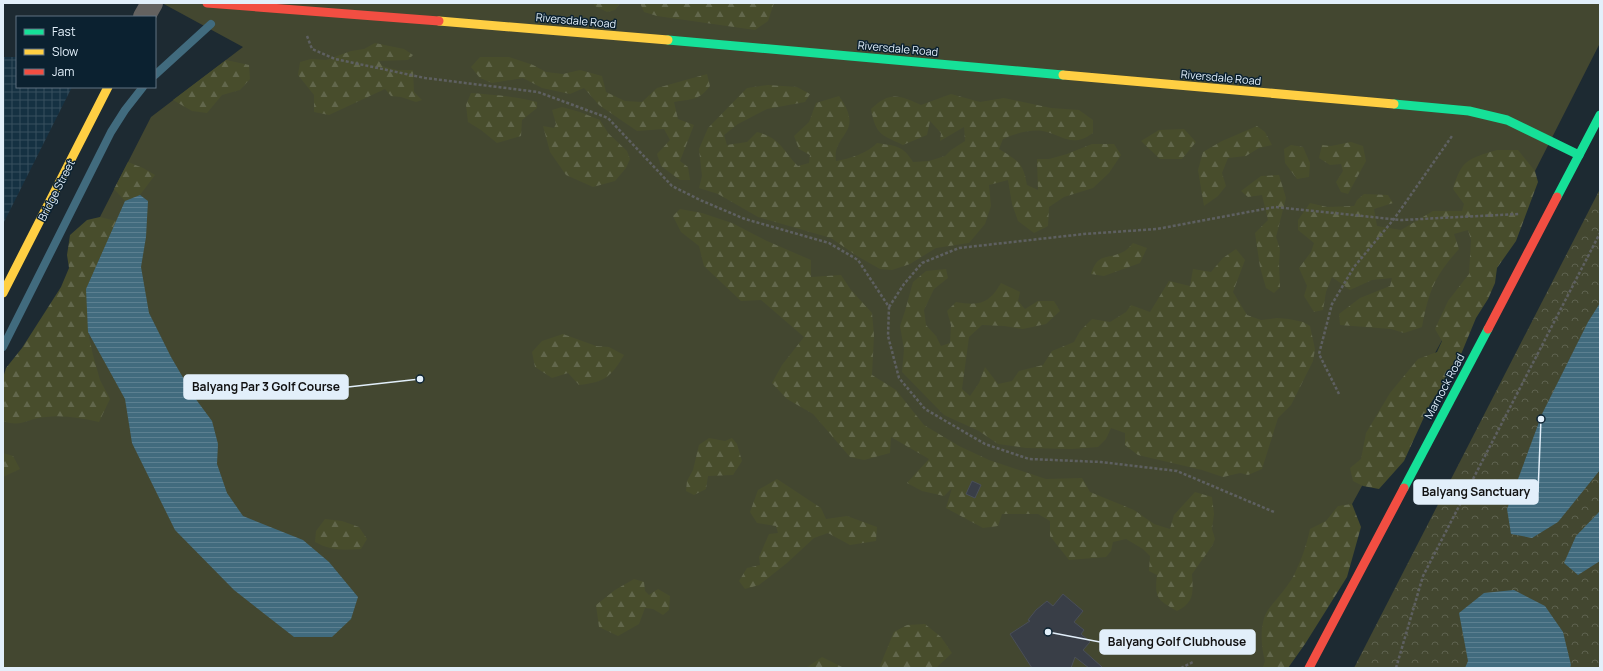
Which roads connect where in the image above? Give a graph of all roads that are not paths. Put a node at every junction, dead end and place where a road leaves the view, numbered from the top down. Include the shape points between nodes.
1 (152, 3) edge
2 (207, 3) edge
3 (145, 16) edge
4 (107, 88) edge
5 (1600, 115) edge
6 (1579, 155) junction
7 (3, 292) edge
8 (1309, 668) edge

1 - 3 street
2 - 6 street, Riversdale Road via 557,30 1469,111 1506,120
4 - 7 street, Bridge Street
5 - 6 street, Marnock Road
6 - 8 street, Marnock Road

